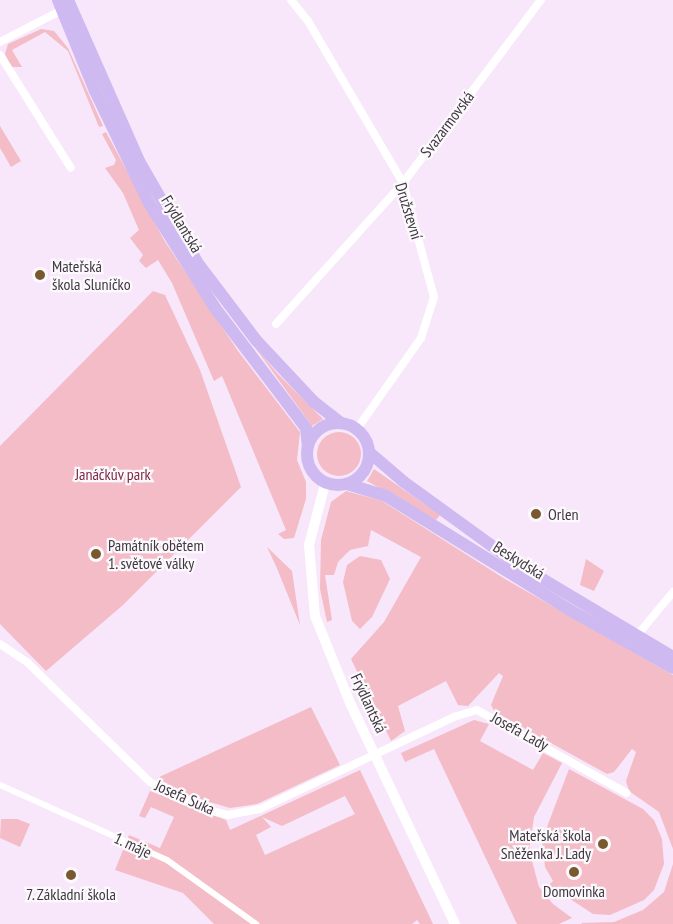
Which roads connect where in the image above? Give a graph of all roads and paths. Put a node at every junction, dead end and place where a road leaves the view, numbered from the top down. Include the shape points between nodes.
1 (291, 0) edge
2 (542, 0) edge
3 (65, 4) edge
4 (0, 42) edge
5 (0, 56) edge
6 (71, 168) dead end
7 (403, 183) junction
8 (276, 324) dead end
9 (340, 422) junction
10 (357, 429) junction
11 (308, 446) junction
12 (369, 452) junction
13 (325, 484) junction
14 (347, 484) junction
15 (673, 592) edge
16 (634, 641) junction
17 (0, 644) edge
18 (673, 657) edge
19 (673, 668) edge
20 (375, 756) junction
21 (0, 784) edge
22 (627, 793) dead end
23 (256, 924) edge
24 (455, 924) edge

1 - 7 street, Družstevní via 308,21
2 - 7 street, Svazarmovská
3 - 4 street
3 - 9 main road, Frýdlantská via 140,161 197,262 256,340 314,402
3 - 11 main road, Frýdlantská via 116,136 168,235 221,316 306,428
5 - 6 street
7 - 8 street, Svazarmovská
7 - 10 street, Družstevní via 434,304 421,338
9 - 10 main road
9 - 11 main road via 319,430
10 - 12 main road
11 - 13 main road via 309,468
12 - 14 main road via 366,470
12 - 16 main road, Beskydská via 517,564
13 - 14 main road
13 - 20 street, Frýdlantská via 309,545 312,604 339,680
14 - 16 main road, Beskydská via 386,496
15 - 16 street
16 - 18 main road, Beskydská
16 - 19 main road, Beskydská
17 - 20 street, Josefa Suka via 28,663 150,782 208,810 228,815 260,810
20 - 22 street, Josefa Lady via 454,717 477,710
20 - 24 street, Frýdlantská
21 - 23 street, 1. máje via 167,860

